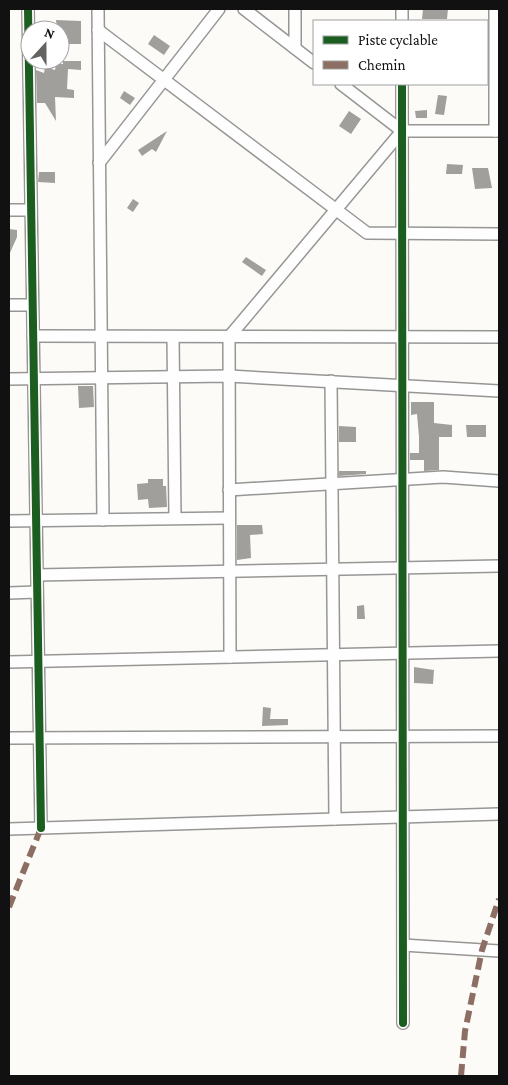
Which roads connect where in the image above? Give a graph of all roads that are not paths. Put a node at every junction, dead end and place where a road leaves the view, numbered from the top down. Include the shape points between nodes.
1 (28, 9) edge
2 (98, 9) edge
3 (219, 9) edge
4 (244, 9) edge
5 (295, 9) edge
6 (495, 9) edge
7 (98, 30) junction
8 (294, 48) junction
9 (313, 62) edge
10 (164, 80) junction
11 (342, 85) edge
12 (402, 85) edge
13 (402, 131) junction
14 (497, 131) edge
15 (99, 163) junction
16 (9, 210) edge
17 (31, 210) junction
18 (336, 210) junction
19 (402, 233) junction
20 (499, 234) edge
21 (9, 305) edge
22 (32, 305) junction
23 (33, 336) junction
24 (101, 336) junction
25 (173, 337) junction
26 (229, 337) junction
27 (402, 337) junction
28 (499, 337) edge
29 (229, 376) junction
30 (173, 377) junction
31 (102, 378) junction
32 (9, 379) edge
33 (34, 379) junction
34 (331, 381) junction
35 (402, 385) junction
36 (499, 391) edge
37 (402, 480) junction
38 (499, 481) edge
39 (332, 484) junction
40 (229, 490) junction
41 (175, 518) junction
42 (229, 518) junction
43 (36, 520) junction
44 (103, 520) junction
45 (9, 521) edge
46 (499, 566) edge
47 (403, 568) junction
48 (333, 569) junction
49 (230, 571) junction
50 (37, 575) junction
51 (37, 592) junction
52 (9, 593) edge
53 (499, 652) edge
54 (403, 653) junction
55 (333, 655) junction
56 (230, 657) junction
57 (38, 661) junction
58 (9, 662) edge
59 (403, 736) junction
60 (499, 736) edge
61 (334, 737) junction
62 (9, 738) edge
63 (39, 738) junction
64 (499, 814) edge
65 (403, 817) junction
66 (335, 819) junction
67 (41, 828) junction
68 (9, 829) edge
69 (403, 945) junction
70 (499, 951) edge
71 (403, 1023) dead end

1 - 17 street
2 - 7 street
3 - 10 street
4 - 8 street
5 - 8 street
6 - 14 street
7 - 10 street
7 - 15 street
8 - 9 street
10 - 15 street
10 - 18 street
11 - 13 street
12 - 13 street
13 - 14 street
13 - 18 street
13 - 19 street
15 - 24 street
16 - 17 street
17 - 22 street
18 - 19 street via 367,233
18 - 26 street
19 - 20 street
19 - 27 street
21 - 22 street
22 - 23 street
23 - 24 street
23 - 33 street
24 - 25 street
24 - 31 street
25 - 26 street
25 - 30 street
26 - 27 street
26 - 29 street
27 - 28 street
27 - 35 street
29 - 30 street
29 - 34 street
29 - 40 street
30 - 31 street
30 - 41 street
31 - 33 street
31 - 44 street
32 - 33 street
33 - 43 street
34 - 35 street
34 - 39 street
35 - 36 street
35 - 37 street
37 - 38 street via 443,477
37 - 39 street
37 - 47 street
39 - 40 street
39 - 48 street
40 - 42 street
41 - 42 street
41 - 44 street
42 - 49 street
43 - 44 street
43 - 45 street
43 - 50 street
46 - 47 street
47 - 48 street
47 - 54 street
48 - 49 street
48 - 55 street
49 - 50 street
49 - 56 street
50 - 51 street
51 - 52 street
51 - 57 street
53 - 54 street
54 - 55 street
54 - 59 street
55 - 56 street
55 - 61 street
56 - 57 street
57 - 58 street
57 - 63 street
59 - 60 street
59 - 61 street
59 - 65 street
61 - 63 street
61 - 66 street
62 - 63 street
63 - 67 street
64 - 65 street
65 - 66 street
65 - 69 street
66 - 67 street
67 - 68 street
69 - 70 street
69 - 71 street

